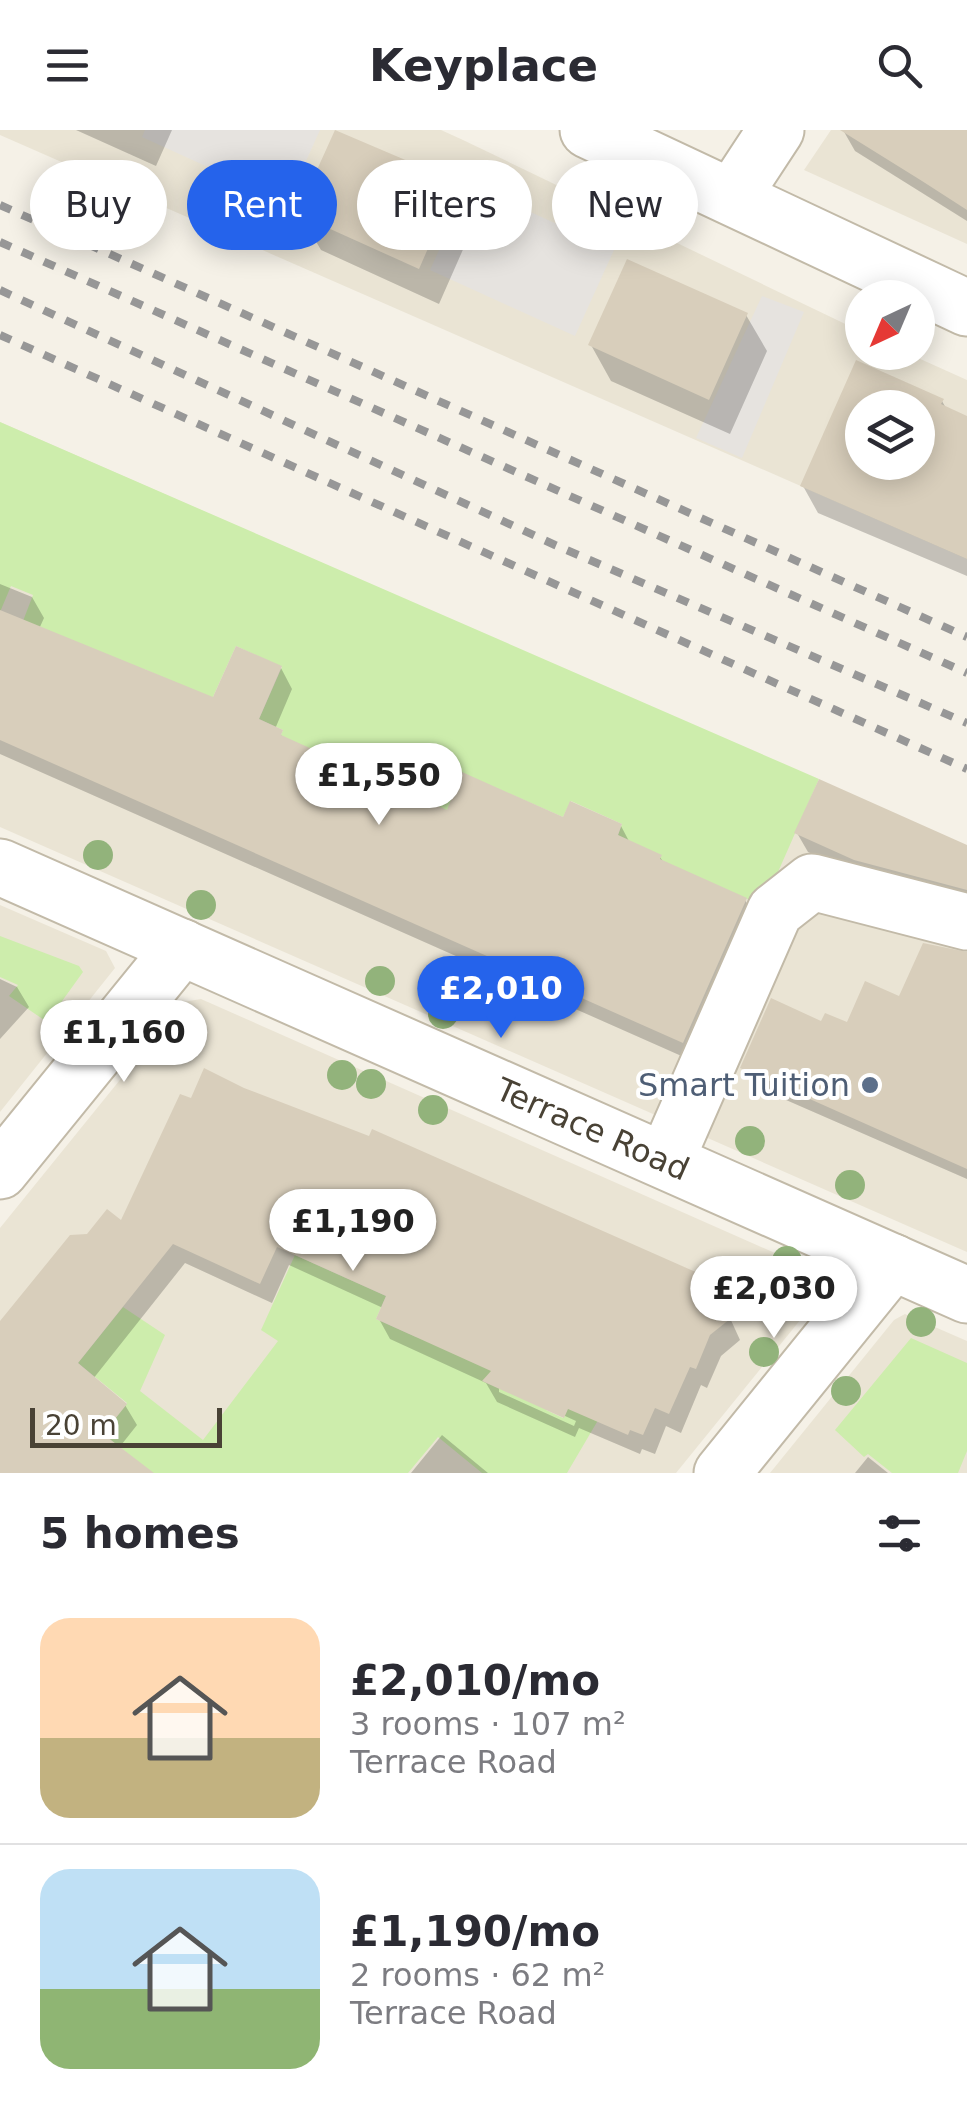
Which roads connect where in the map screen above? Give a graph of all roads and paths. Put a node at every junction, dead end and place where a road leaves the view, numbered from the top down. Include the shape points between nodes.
1 (588, 130) edge
2 (776, 130) edge
3 (732, 196) junction
4 (967, 308) edge
5 (0, 866) edge
6 (967, 922) edge
7 (182, 947) junction
8 (666, 1160) junction
9 (0, 1171) edge
10 (893, 1262) junction
11 (967, 1295) edge
12 (722, 1473) edge

1 - 3 street
2 - 3 street
3 - 4 street
5 - 7 street, Terrace Road
6 - 8 street via 812,882 776,911
7 - 8 street, Terrace Road
7 - 9 street
8 - 10 street, Terrace Road
10 - 11 street, Terrace Road
10 - 12 street

